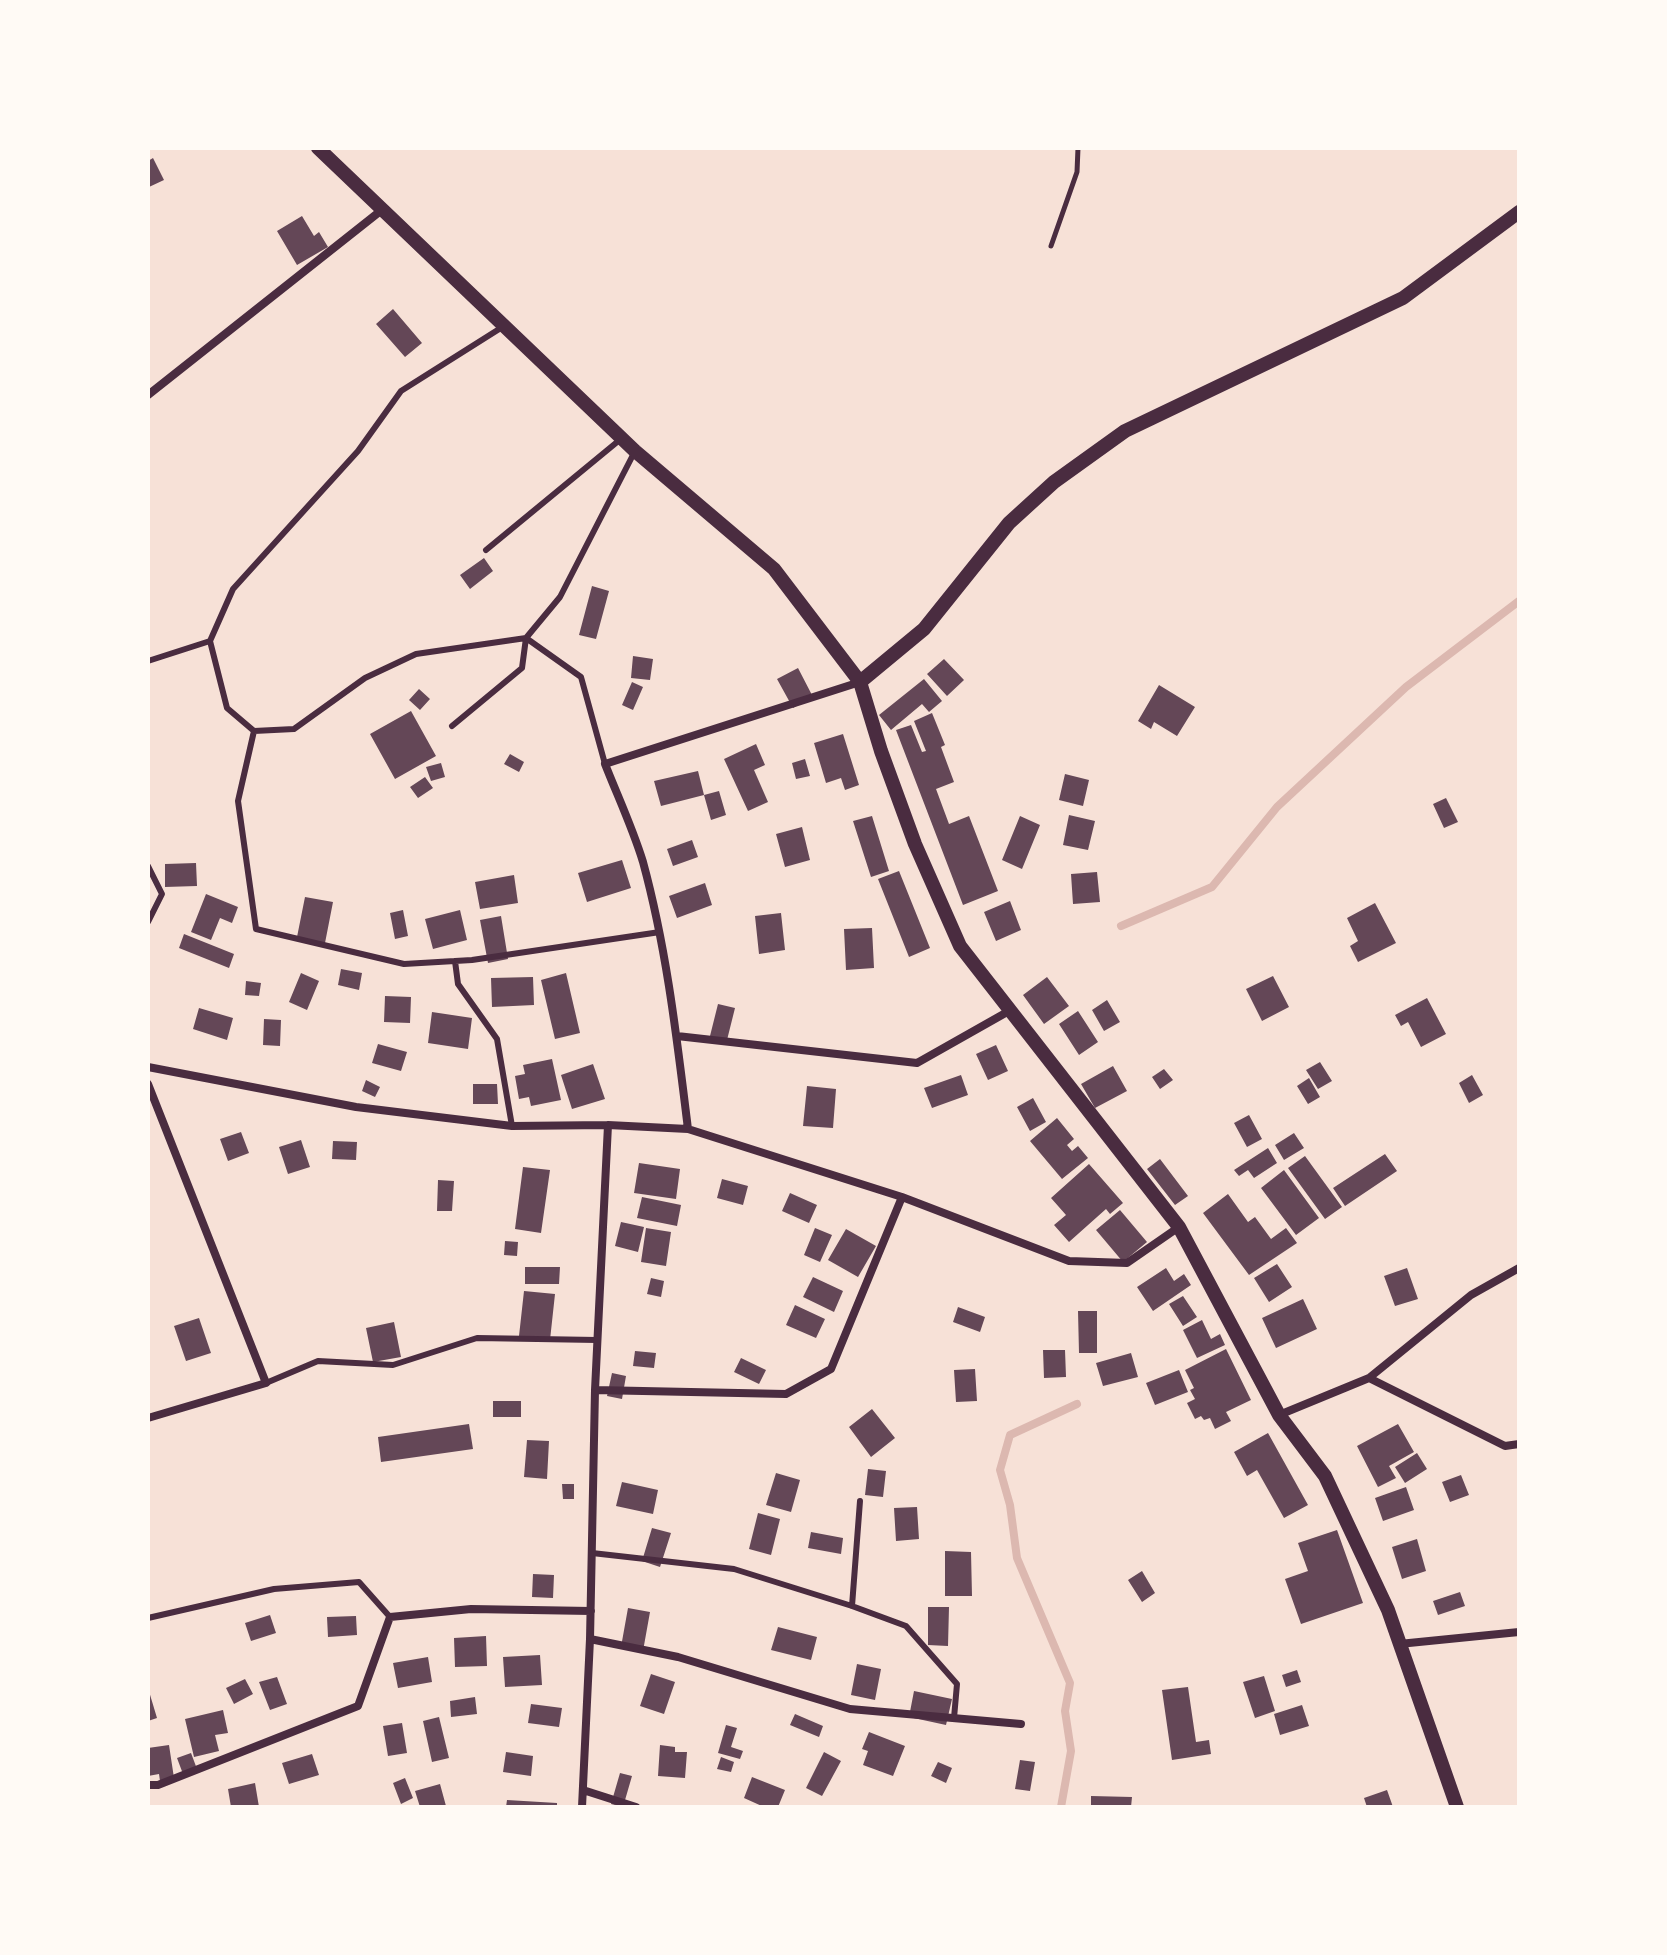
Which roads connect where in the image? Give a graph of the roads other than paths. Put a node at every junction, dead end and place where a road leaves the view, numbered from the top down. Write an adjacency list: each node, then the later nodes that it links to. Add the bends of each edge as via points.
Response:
1 (318, 148): 2 (street)
2 (383, 209): 4 (street); 5 (street)
3 (1519, 212): 12 (street, via 1403,298 1113,439 1009,523 924,629)
4 (504, 326): 6 (street); 10 (lane, via 401,391 358,451 233,589)
5 (148, 395)
6 (622, 438): 7 (street); 8 (lane)
7 (635, 451): 9 (lane, via 560,597); 12 (street, via 774,569)
8 (486, 550)
9 (526, 638): 13 (lane, via 522,668); 14 (lane, via 416,654 365,678 294,729); 15 (lane, via 581,677)
10 (210, 641): 11 (lane); 14 (lane, via 227,708)
11 (148, 661)
12 (860, 682): 15 (street); 20 (street, via 915,844 960,946)
13 (452, 726)
14 (254, 731): 19 (lane, via 238,801 256,929 404,964)
15 (605, 764): 18 (street, via 642,859)
16 (148, 866): 17 (lane, via 162,894)
17 (148, 922)
18 (660, 932): 19 (lane); 21 (street)
19 (455, 961): 25 (lane, via 458,984 497,1039)
20 (1009, 1011): 21 (street, via 917,1063); 28 (street)
21 (677, 1036): 26 (street)
22 (148, 1067): 25 (street, via 356,1107)
23 (148, 1084): 32 (street)
24 (608, 1125): 25 (street); 26 (street); 30 (street)
25 (512, 1126)
26 (688, 1129): 27 (street)
27 (902, 1197): 28 (street, via 1069,1261 1127,1263); 33 (street, via 831,1369 786,1394)
28 (1179, 1227): 34 (street)
29 (1519, 1268): 31 (street, via 1471,1295)
30 (597, 1340): 32 (lane, via 477,1338 393,1365 318,1361); 33 (street)
31 (1369, 1378): 34 (street); 36 (street, via 1505,1446)
32 (266, 1383): 35 (street)
33 (595, 1390): 38 (street)
34 (1279, 1415): 45 (street, via 1325,1476)
35 (148, 1418)
36 (1519, 1444)
37 (860, 1501): 39 (lane)
38 (592, 1553): 39 (lane, via 734,1569); 40 (street)
39 (852, 1606): 46 (lane, via 906,1626 957,1684)
40 (591, 1611): 41 (street, via 471,1609); 44 (street)
41 (390, 1617): 42 (lane, via 359,1582 274,1589); 48 (street, via 358,1706)
42 (148, 1618)
43 (1519, 1632): 45 (street)
44 (590, 1639): 46 (street, via 678,1657 850,1709); 49 (street)
45 (1399, 1644): 52 (street)
46 (954, 1718): 47 (street)
47 (1021, 1724)
48 (148, 1785)
49 (583, 1790): 50 (street); 51 (street)
50 (582, 1807)
51 (636, 1807)
52 (1457, 1807)

